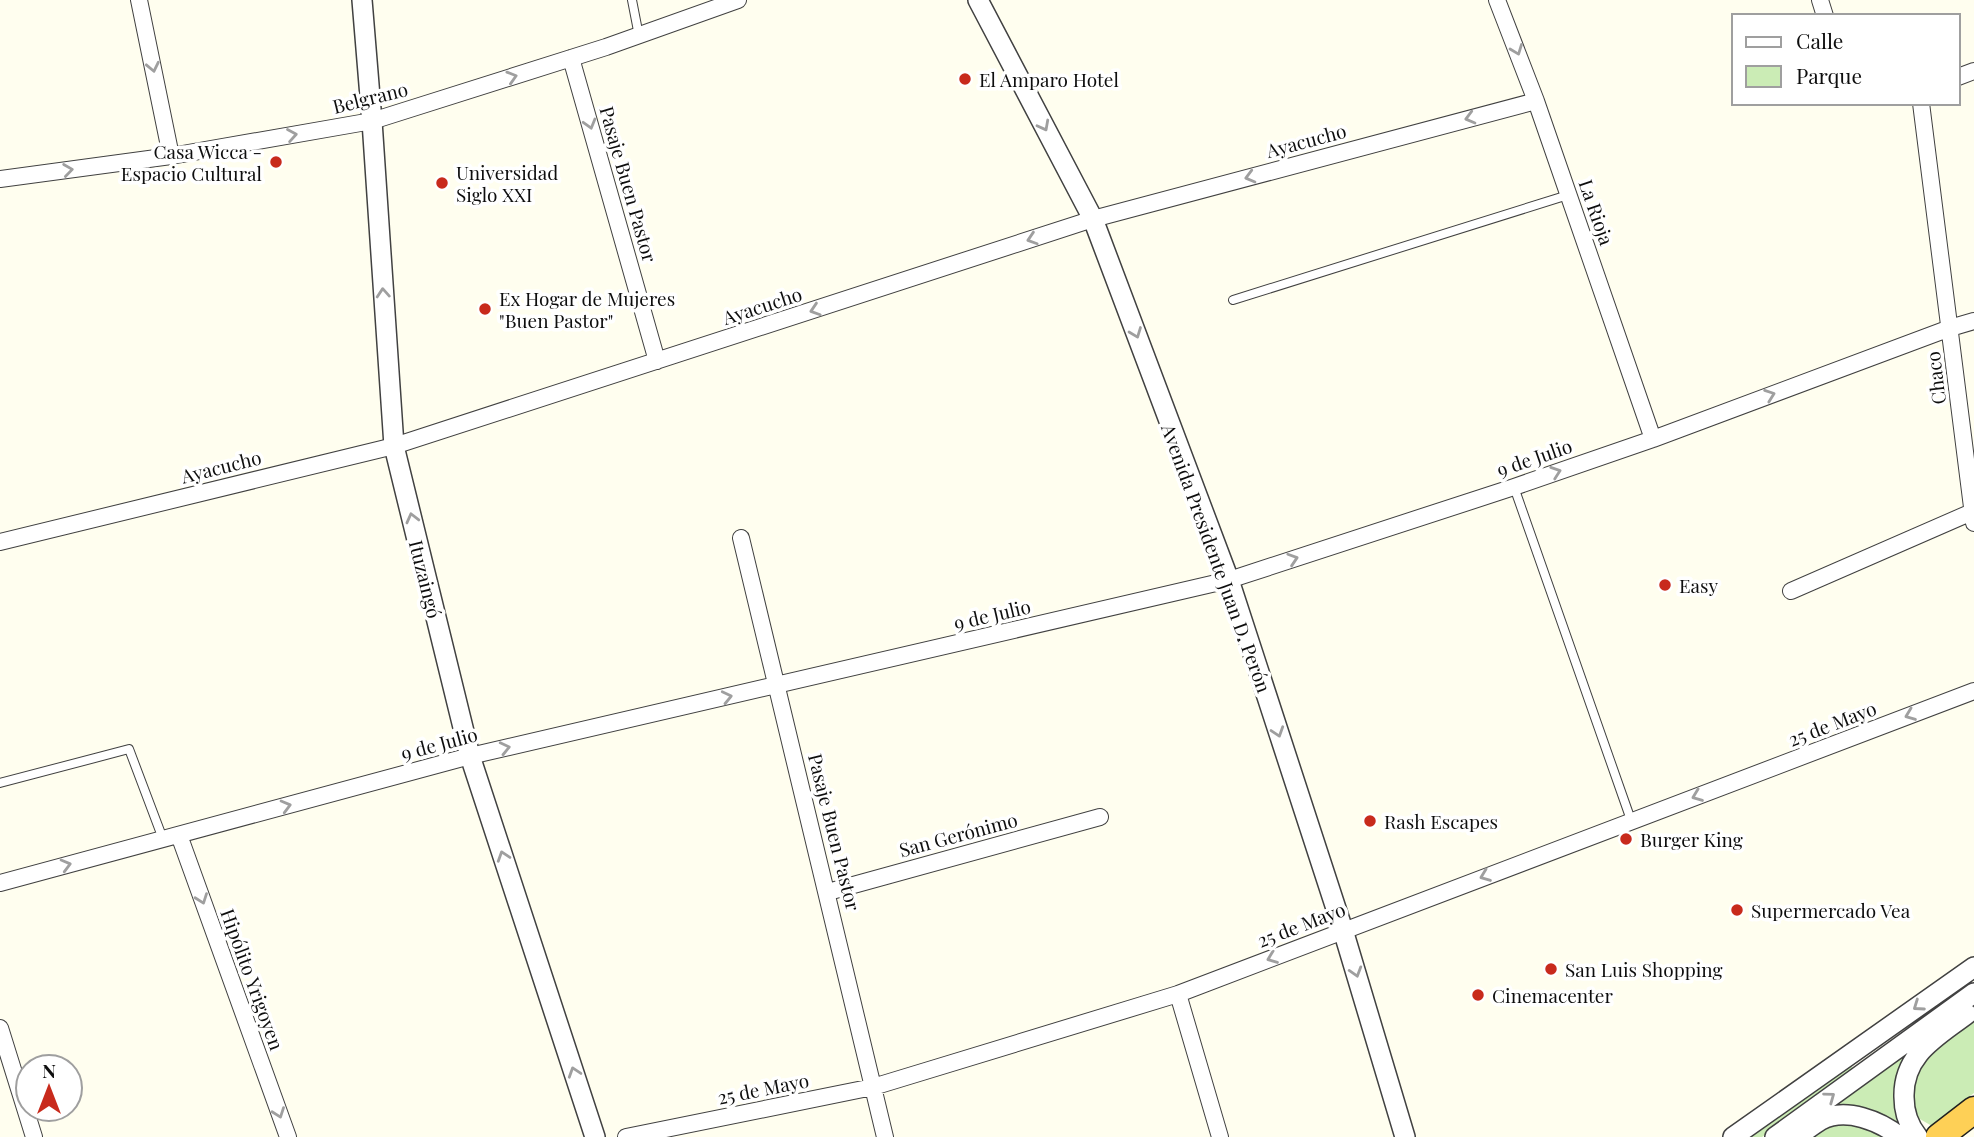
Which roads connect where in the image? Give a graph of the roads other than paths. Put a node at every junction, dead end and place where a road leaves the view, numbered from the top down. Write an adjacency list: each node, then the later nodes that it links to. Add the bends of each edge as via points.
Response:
1 (139, 0): 12 (street, one-way to 12)
2 (362, 0): 11 (street, Ituzaingó)
3 (632, 0): 7 (lane)
4 (738, 0): 7 (street, Belgrano)
5 (978, 0): 15 (street, Avenida Presidente Juan D. Perón, one-way to 15)
6 (1497, 0): 9 (street, La Rioja, one-way to 9)
7 (639, 36): 8 (street, Belgrano)
8 (571, 58): 11 (street, Belgrano, one-way to 8); 19 (street, Pasaje Buen Pastor, one-way to 19)
9 (1536, 100): 14 (street, La Rioja); 15 (street, Ayacucho, one-way to 15)
10 (1920, 105): 18 (street, Chaco)
11 (372, 121): 12 (street, Belgrano, one-way to 11); 21 (street, Ituzaingó, one-way to 11)
12 (171, 156): 13 (street, Belgrano, one-way to 12)
13 (0, 179)
14 (1568, 195): 16 (lane); 20 (street, La Rioja)
15 (1093, 219): 19 (street, Ayacucho, one-way to 19); 26 (street, Avenida Presidente Juan D. Perón, one-way to 26)
16 (1233, 300)
17 (1974, 321): 18 (street, 9 de Julio)
18 (1950, 328): 20 (street, 9 de Julio, one-way to 18); 23 (street, Chaco)
19 (657, 361): 21 (street, Ayacucho)
20 (1653, 439): 22 (street, 9 de Julio, one-way to 20)
21 (394, 446): 25 (street, Ayacucho); 30 (street, Ituzaingó, one-way to 21)
22 (1514, 487): 26 (street, 9 de Julio, one-way to 22); 33 (lane)
23 (1973, 517): 27 (street)
24 (741, 538): 28 (street, Pasaje Buen Pastor)
25 (0, 542)
26 (1229, 580): 28 (street, 9 de Julio); 37 (street, Avenida Presidente Juan D. Perón, one-way to 37)
27 (1791, 592)
28 (778, 686): 30 (street, 9 de Julio, one-way to 28); 36 (street, Pasaje Buen Pastor)
29 (1974, 691): 33 (street, 25 de Mayo, one-way to 33)
30 (470, 756): 34 (street, 9 de Julio, one-way to 30); 47 (street, Ituzaingó, one-way to 30)
31 (0, 783): 34 (lane, via 130,749)
32 (1100, 817): 36 (street, San Gerónimo)
33 (1631, 820): 37 (street, 25 de Mayo, one-way to 37)
34 (171, 837): 35 (street, 9 de Julio, one-way to 34); 46 (street, Hipólito Yrigoyen, one-way to 46)
35 (0, 883)
36 (828, 892): 43 (street, Pasaje Buen Pastor)
37 (1343, 930): 40 (street, 25 de Mayo, one-way to 40); 51 (street, Avenida Presidente Juan D. Perón, one-way to 51)
38 (1974, 967): 52 (street, one-way to 52)
39 (1974, 993): 53 (street, one-way to 39)
40 (1178, 994): 43 (street, 25 de Mayo); 50 (street)
41 (1974, 1009): 56 (street, via 1927,1045 1910,1067 1905,1107)
42 (0, 1028): 45 (street)
43 (873, 1087): 48 (street, 25 de Mayo); 49 (street, Pasaje Buen Pastor)
44 (1974, 1110): 57 (highway)
45 (34, 1137)
46 (288, 1137)
47 (595, 1137)
48 (626, 1137)
49 (885, 1137)
50 (1220, 1137)
51 (1405, 1137)
52 (1733, 1137)
53 (1775, 1137)
54 (1797, 1137): 55 (street, via 1823,1119 1847,1115 1878,1124)
55 (1900, 1137)
56 (1918, 1137)
57 (1939, 1137)

